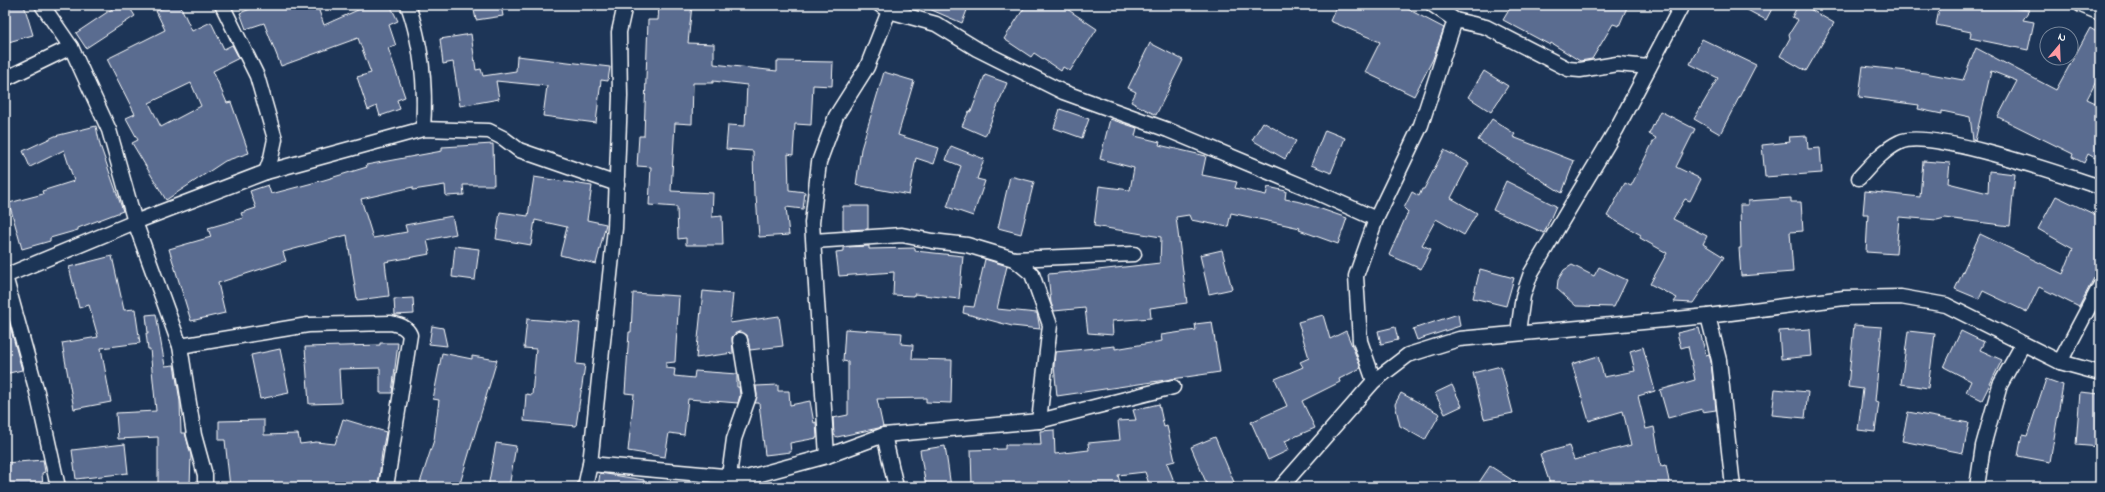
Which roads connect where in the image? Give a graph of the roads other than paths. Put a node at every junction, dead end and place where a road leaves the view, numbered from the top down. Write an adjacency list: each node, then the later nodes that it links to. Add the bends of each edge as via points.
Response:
1 (42, 5): 11 (street)
2 (222, 5): 15 (street, via 257,76 275,139)
3 (408, 5): 14 (street, via 416,26 423,70)
4 (625, 5): 17 (street, via 619,32)
5 (1433, 5): 10 (street)
6 (1682, 5): 12 (street)
7 (2081, 5): 9 (street)
8 (884, 8): 19 (street, via 936,24 977,49 1063,92 1168,130); 21 (street, via 867,66 836,116 819,162 812,224)
9 (2100, 13)
10 (1455, 20): 12 (street, via 1486,26 1568,69 1580,70 1618,64); 19 (street, via 1421,125)
11 (71, 47): 13 (street); 20 (street, via 109,130)
12 (1649, 67): 27 (street, via 1616,130 1531,273 1523,296)
13 (5, 79)
14 (423, 129): 15 (street); 17 (street, via 489,131 519,150)
15 (266, 172): 20 (street)
16 (1858, 178): 18 (street, via 1879,156 1900,141 1916,138 2004,156)
17 (617, 184): 38 (street)
18 (2100, 187)
19 (1376, 219): 33 (street, via 1356,276 1360,341)
20 (135, 222): 24 (street); 30 (street)
21 (814, 241): 23 (street, via 902,235 967,245); 37 (street)
22 (1134, 254): 23 (street)
23 (1014, 259): 35 (street, via 1032,274 1050,325)
24 (5, 276): 41 (street, via 37,392)
25 (2100, 286): 31 (street)
26 (1708, 316): 27 (street); 29 (street, via 1844,298 1901,298 1946,304); 46 (street, via 1719,360)
27 (1518, 332): 33 (street, via 1459,339 1408,355)
28 (740, 340): 39 (street, via 749,396 734,439)
29 (2023, 344): 31 (street); 47 (street, via 2000,385 1983,446)
30 (180, 346): 42 (street, via 194,435 205,475); 43 (street, via 308,325 401,325 410,335)
31 (2060, 362): 32 (street)
32 (2100, 373)
33 (1374, 381): 40 (street)
34 (1173, 387): 35 (street)
35 (1039, 421): 36 (street)
36 (884, 435): 37 (street); 45 (street)
37 (827, 456): 39 (street, via 746,478)
38 (590, 464): 39 (street); 44 (street)
39 (729, 476)
40 (1283, 486)
41 (58, 487)
42 (205, 487)
43 (386, 487)
44 (585, 487)
45 (896, 487)
46 (1733, 487)
47 (1977, 487)

